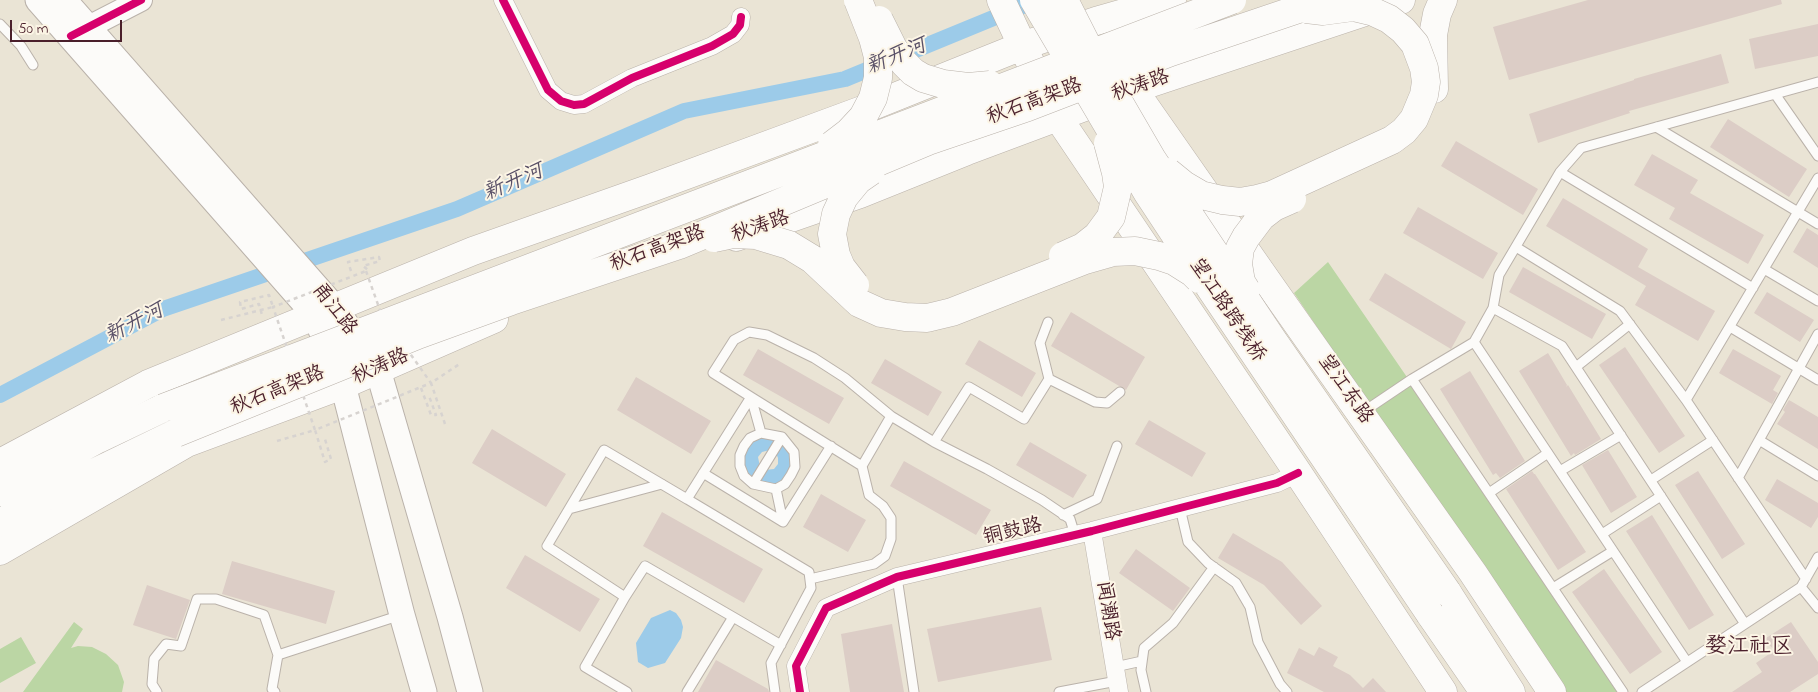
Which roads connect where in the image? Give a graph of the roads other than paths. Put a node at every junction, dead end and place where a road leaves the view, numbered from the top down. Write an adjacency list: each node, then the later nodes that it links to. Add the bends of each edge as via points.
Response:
1 (38, 0): 17 (main road, 甬江路)
2 (64, 0): 17 (main road, 甬江路)
3 (142, 0): 17 (street)
4 (503, 0): 15 (street, via 548,90 561,101 574,105 584,104 632,78 712,46 733,34)
5 (858, 0): 31 (main road, bridge, via 878,57 878,78 873,98 863,117 849,132)
6 (871, 0): 21 (main road, bridge, via 893,48 913,72 923,78 968,87)
7 (1001, 0): 19 (main road)
8 (1034, 0): 25 (main road, 望江路跨线桥, bridge)
9 (1171, 0): 14 (main road); 18 (main road, bridge, via 1154,22)
10 (1232, 0): 18 (main road, 秋石高架路, bridge)
11 (1401, 0): 23 (main road, 秋涛路)
12 (1443, 0): 48 (main road, bridge, via 1433,35 1434,92 1417,132 1400,146 1274,207 1252,226 1240,248 1241,282)
13 (1313, 4): 28 (main road, 秋石高架路, bridge, via 1171,52); 30 (main road, bridge, via 1323,11 1353,7 1374,12 1389,19 1415,44 1426,82 1419,108 1404,131 1392,140 1272,195 1240,202 1200,195)
14 (1084, 6): 19 (main road); 23 (main road, 望江东路); 30 (main road, 望江路跨线桥, bridge, via 1095,61)
15 (741, 16)
16 (0, 24): 20 (lane)
17 (80, 32): 43 (main road, 甬江路)
18 (1130, 38): 21 (main road, 秋石高架路, bridge)
19 (1019, 39): 26 (main road); 43 (main road, via 865,108 473,251)
20 (33, 64)
21 (1014, 82): 31 (main road, 秋石高架路, bridge)
22 (1818, 82): 24 (lane)
23 (1133, 89): 26 (main road, 秋涛路); 60 (main road, 望江东路)
24 (1775, 94): 27 (lane); 29 (lane)
25 (1099, 112): 28 (main road, bridge, via 1118,187 1111,217 1097,236 1067,254 924,307 888,304 861,291 841,267 832,234 836,214 858,180); 40 (main road, 望江路跨线桥, bridge)
26 (1058, 116): 52 (main road, 秋涛路, via 860,194 504,315); 74 (main road)
27 (1656, 127): 32 (lane, via 1581,148); 34 (lane)
28 (898, 153): 36 (main road, 秋石高架路, bridge)
29 (1818, 156)
30 (1152, 159): 48 (main road, 望江路跨线桥, bridge)
31 (807, 161): 82 (main road, 秋石高架路, bridge, via 163,408 98,438)
32 (1560, 172): 37 (lane); 39 (lane)
33 (1818, 178): 34 (lane)
34 (1798, 212): 35 (lane); 38 (lane)
35 (1818, 224)
36 (679, 245): 40 (main road, bridge, via 733,234 775,239 812,259 859,303 881,313 905,317 927,318 952,312 1113,252 1135,251 1174,261); 90 (main road, 秋石高架路, bridge, via 420,334 186,429 50,494)
37 (1516, 247): 42 (lane, via 1499,275); 45 (lane, via 1620,310)
38 (1764, 269): 39 (lane); 41 (lane)
39 (1753, 288): 46 (lane)
40 (1213, 292): 105 (main road, 望江路跨线桥, bridge)
41 (1818, 301)
42 (1493, 308): 49 (lane); 50 (lane, via 1562,346)
43 (325, 311): 52 (main road, 甬江路); 56 (main road, 甬江路); 71 (main road, via 148,384)
44 (1048, 322): 53 (lane, via 1040,343)
45 (1630, 324): 50 (lane); 59 (lane)
46 (1730, 327): 51 (lane); 59 (lane)
47 (1818, 334): 51 (lane)
48 (1272, 340): 127 (main road, 望江路跨线桥, bridge, via 1447,592)
49 (1474, 342): 54 (lane); 70 (lane)
50 (1576, 367): 63 (lane)
51 (1799, 368): 55 (lane); 66 (lane)
52 (378, 370): 56 (main road, 秋涛路); 115 (main road, 甬江路)
53 (1050, 379): 57 (lane, via 1096,402 1106,403); 67 (lane, via 1024,420 969,387)
54 (1412, 379): 60 (lane); 83 (lane)
55 (1818, 380)
56 (343, 385): 93 (main road, 秋涛路, via 187,442); 103 (main road, 甬江路)
57 (1120, 392)
58 (751, 397): 61 (lane, via 713,373 734,340 749,332 767,335 814,358 845,378); 62 (lane); 68 (lane); 75 (lane)
59 (1686, 400): 65 (lane)
60 (1361, 414): 128 (main road, 望江东路)
61 (891, 416): 67 (lane); 72 (lane)
62 (762, 433): 64 (lane); 80 (lane, via 750,438 740,455 744,476)
63 (1621, 435): 73 (lane); 78 (lane)
64 (782, 437): 80 (lane); 81 (lane, via 794,452 795,467 785,484)
65 (1713, 440): 77 (lane); 78 (lane)
66 (1759, 440): 76 (lane); 77 (lane)
67 (934, 442): 88 (lane, via 1042,500)
68 (830, 446): 72 (lane); 89 (lane)
69 (1117, 446): 88 (lane, via 1096,499)
70 (1548, 453): 73 (lane); 83 (lane)
71 (0, 463)
72 (862, 466): 98 (lane, via 869,495 883,506 891,518 892,539 885,556 874,564)
73 (1560, 471): 92 (lane)
74 (1298, 472): 86 (street, 铜鼓路, via 1277,483); 124 (main road)
75 (703, 473): 85 (lane); 89 (lane)
76 (1818, 476)
77 (1738, 478): 99 (lane)
78 (1651, 480): 84 (lane)
79 (662, 484): 85 (lane); 87 (lane); 87 (lane, via 604,450)
80 (753, 484): 81 (lane)
81 (776, 489): 89 (lane)
82 (0, 492)
83 (1489, 493): 100 (lane)
84 (1661, 496): 92 (lane); 106 (lane)
85 (687, 499): 98 (lane, via 808,572)
86 (1180, 508): 91 (street, 铜鼓路); 96 (lane, via 1188,542)
87 (569, 509): 101 (lane, via 547,546)
88 (1063, 515): 91 (lane)
89 (783, 522)
90 (0, 523)
91 (1084, 533): 97 (street, 铜鼓路); 111 (street, 闻潮路)
92 (1602, 534): 94 (lane)
93 (0, 551)
94 (1613, 551): 100 (lane); 110 (lane)
95 (1818, 557): 99 (lane)
96 (1214, 567): 109 (lane, via 1173,623 1144,648); 123 (lane, via 1236,583 1241,591 1250,607 1258,642)
97 (897, 577): 119 (street, 铜鼓路, via 826,608 796,666); 120 (lane)
98 (810, 579): 107 (lane, via 811,588)
99 (1803, 583): 102 (lane); 106 (lane)
100 (1553, 588): 129 (lane)
101 (625, 597): 104 (lane, via 645,566); 116 (lane, via 585,667)
102 (1818, 608)
103 (402, 615): 108 (lane); 114 (main road, 甬江路)
104 (733, 616): 107 (lane); 117 (lane)
105 (1433, 618): 125 (main road); 126 (main road)
106 (1745, 624): 110 (lane)
107 (781, 645): 118 (lane, via 771,663)
108 (278, 654): 112 (lane, via 264,614 216,598 196,599 181,646 166,644 154,659 152,684); 113 (lane, via 272,689)
109 (1142, 661): 111 (lane); 122 (lane)
110 (1687, 662): 130 (lane)
111 (1117, 680): 121 (lane)
112 (158, 692)
113 (275, 692)
114 (424, 692)
115 (470, 692)
116 (627, 692)
117 (687, 692)
118 (775, 692)
119 (800, 692)
120 (914, 692)
121 (1059, 692)
122 (1146, 692)
123 (1287, 692)
124 (1443, 692)
125 (1466, 692)
126 (1484, 692)
127 (1511, 692)
128 (1552, 692)
129 (1623, 692)
130 (1642, 692)

